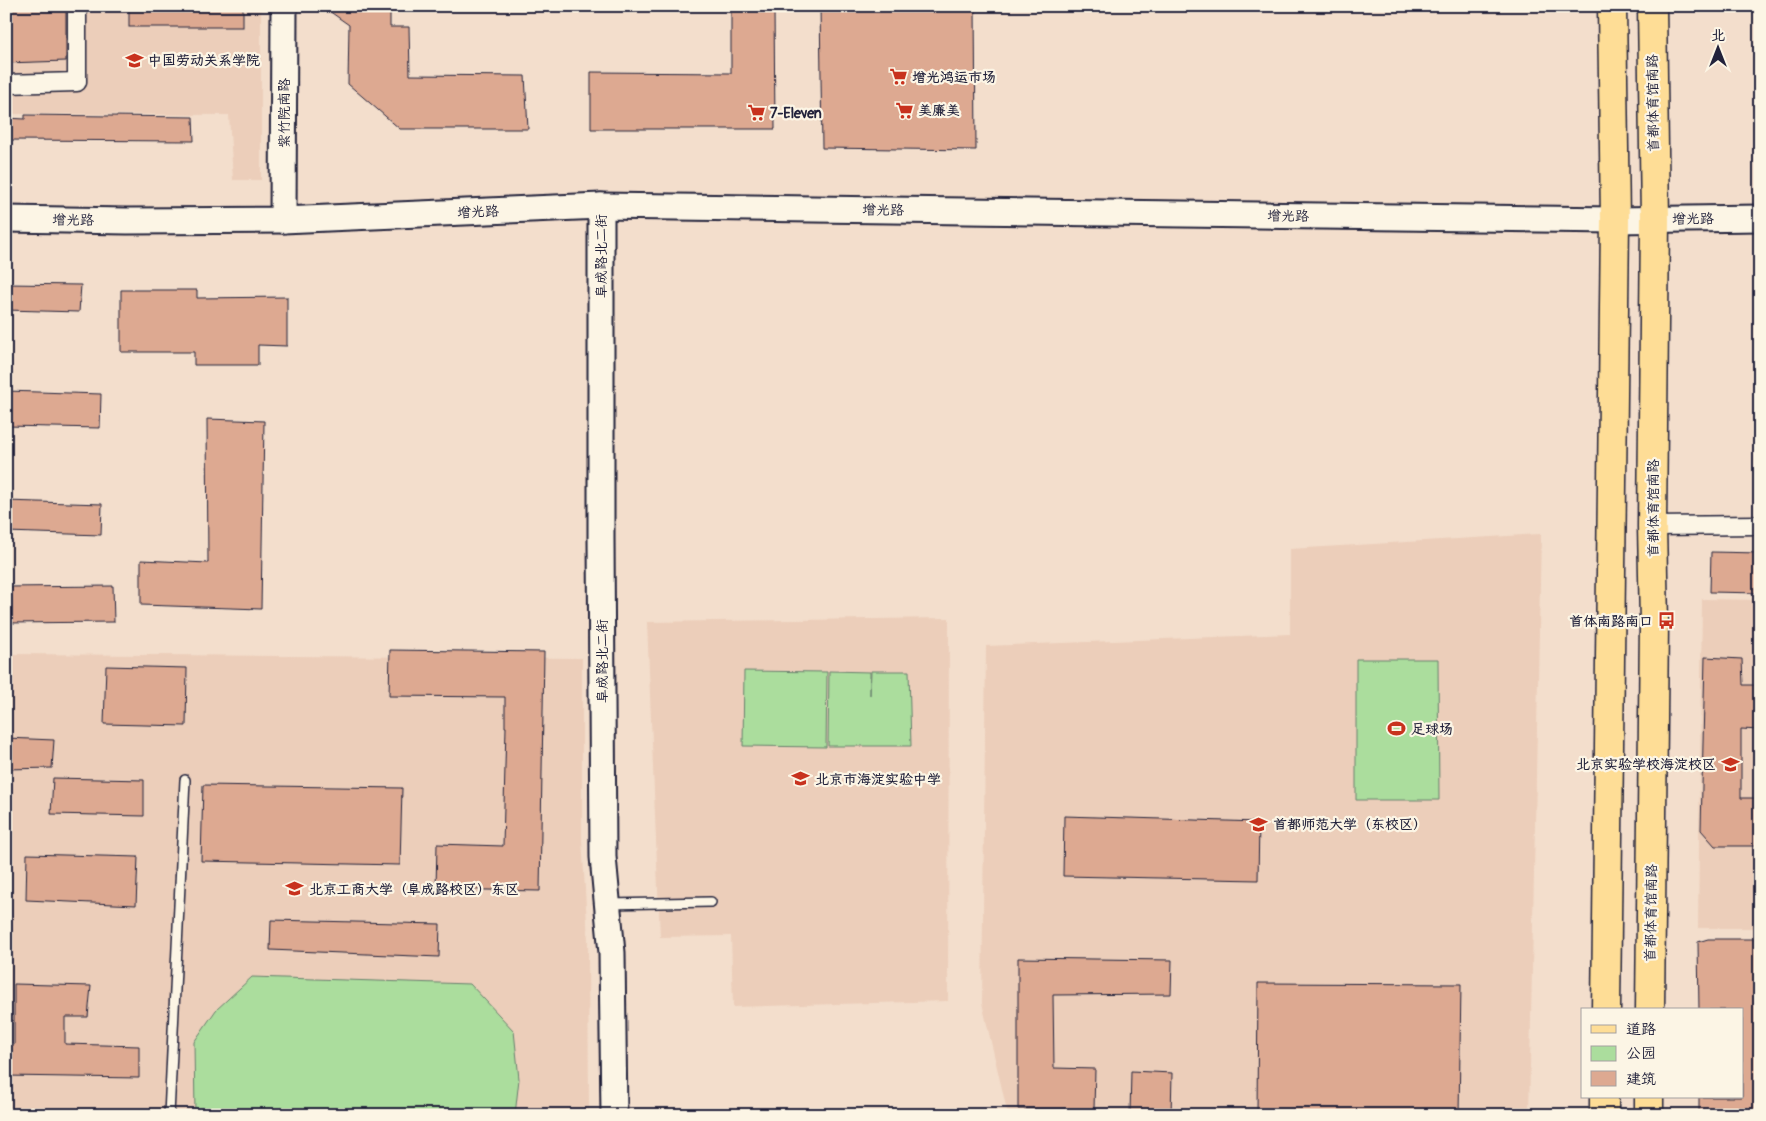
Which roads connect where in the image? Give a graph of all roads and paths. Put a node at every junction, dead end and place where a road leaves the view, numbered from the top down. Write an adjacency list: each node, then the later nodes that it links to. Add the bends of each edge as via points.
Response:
1 (77, 6): 5 (street, via 77,82)
2 (284, 6): 9 (street, 紫竹院南路)
3 (1612, 6): 10 (main road)
4 (1652, 6): 11 (main road, 首都体育馆南路)
5 (6, 84)
6 (601, 206): 9 (street, 增光路); 10 (street, 增光路); 16 (street, 阜成路北二街, via 603,848)
7 (1760, 218): 11 (street, 增光路)
8 (6, 219): 9 (street, 增光路)
9 (284, 220)
10 (1615, 220): 11 (street, 增光路); 17 (main road)
11 (1655, 220): 13 (main road, 首都体育馆南路)
12 (1760, 525): 13 (street)
13 (1652, 526): 18 (main road, 首都体育馆南路)
14 (185, 780): 21 (lane)
15 (711, 902): 16 (lane)
16 (608, 904): 22 (street, 阜成路北二街, via 612,953)
17 (1606, 1008)
18 (1650, 1008)
19 (1604, 1098): 23 (main road)
20 (1649, 1098): 24 (main road)
21 (169, 1115)
22 (614, 1115)
23 (1604, 1115)
24 (1648, 1115)

